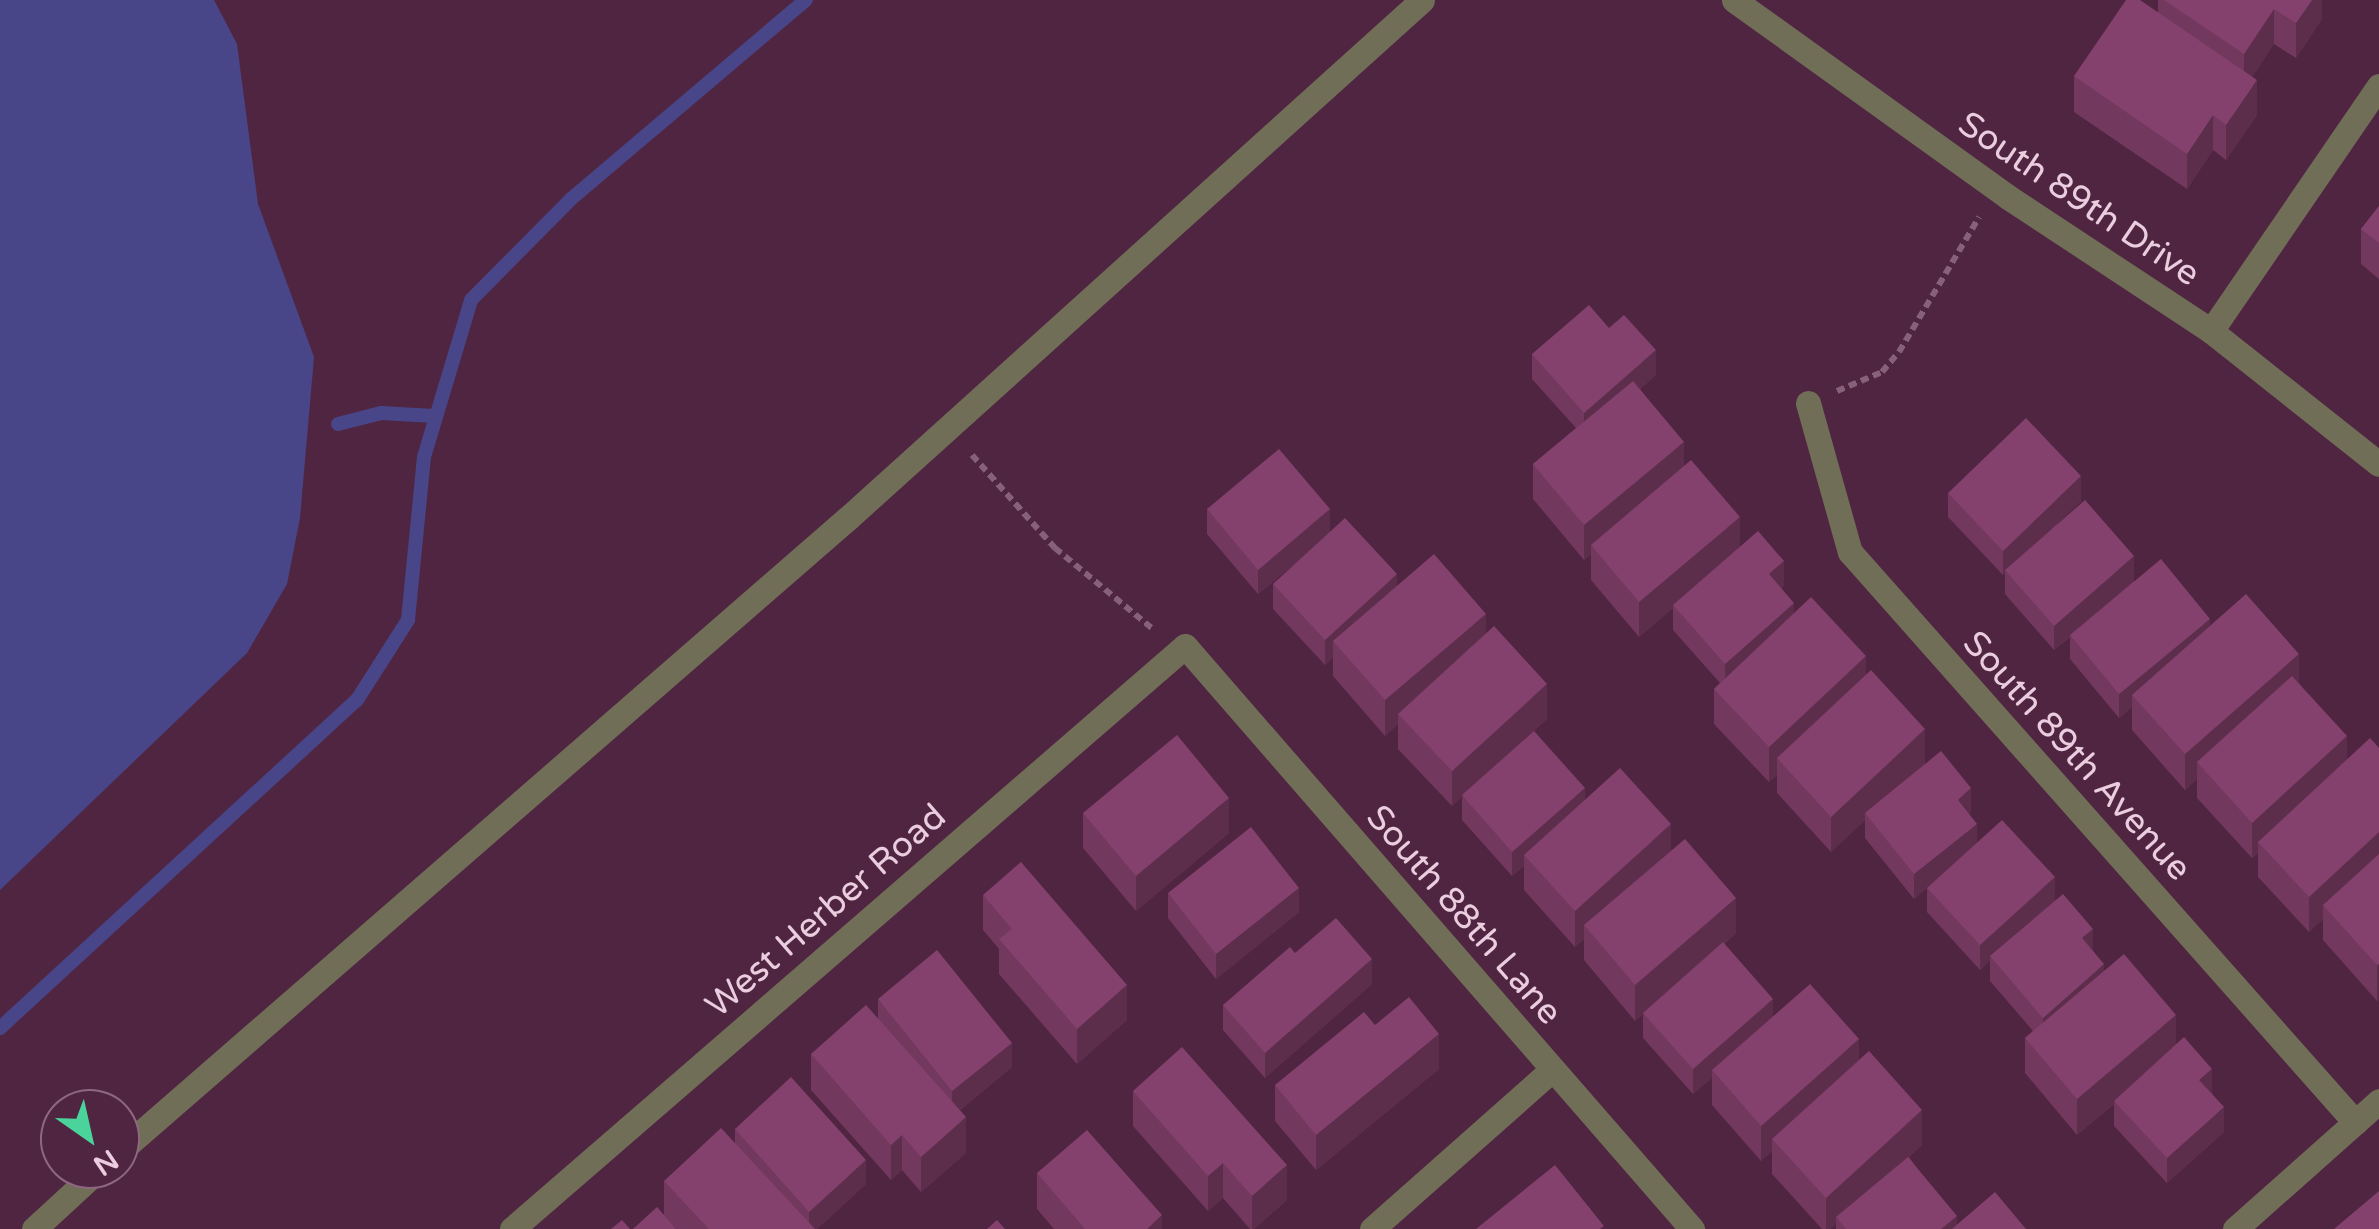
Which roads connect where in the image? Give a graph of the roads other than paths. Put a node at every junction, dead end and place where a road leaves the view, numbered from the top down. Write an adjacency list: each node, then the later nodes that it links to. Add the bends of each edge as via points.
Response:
1 (1422, 0): 11 (street, via 953,423)
2 (1734, 0): 4 (street, South 89th Drive, via 1996,188)
3 (2379, 86): 4 (street)
4 (2211, 331): 6 (street, South 89th Drive)
5 (1808, 403): 10 (street, South 89th Avenue, via 1850,552)
6 (2379, 464)
7 (1185, 646): 8 (street, South 88th Lane); 14 (street, West Herber Road)
8 (1552, 1070): 15 (street); 16 (street, South 88th Lane)
9 (2379, 1101): 10 (street)
10 (2355, 1122): 17 (street)
11 (140, 1133)
12 (77, 1189): 13 (street)
13 (34, 1229)
14 (512, 1229)
15 (1372, 1229)
16 (1692, 1229)
17 (2236, 1229)

